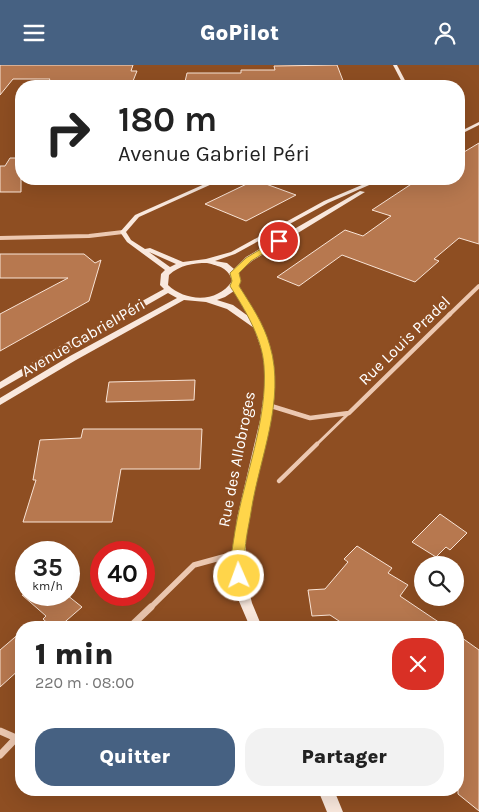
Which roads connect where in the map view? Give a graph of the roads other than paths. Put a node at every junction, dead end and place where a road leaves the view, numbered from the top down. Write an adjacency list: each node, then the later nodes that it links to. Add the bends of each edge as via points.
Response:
1 (395, 65): 2 (main road)
2 (403, 80)
3 (479, 123): 4 (main road)
4 (465, 131)
5 (207, 185): 8 (main road, via 137,216)
6 (367, 185): 11 (main road, via 326,202 233,253)
7 (372, 185): 14 (main road, via 248,259)
8 (123, 232): 9 (street); 10 (main road)
9 (0, 238)
10 (129, 241): 12 (main road); 13 (main road)
11 (207, 261): 12 (main road); 14 (main road, via 224,265)
12 (182, 264): 13 (main road)
13 (170, 270): 17 (main road, via 163,280)
14 (234, 273): 15 (main road)
15 (235, 286): 19 (main road, via 220,296); 20 (main road, Rue des Allobroges, via 252,313)
16 (479, 286): 24 (street, Rue Louis Pradel)
17 (168, 290): 18 (main road); 21 (main road, Avenue Gabriel Péri)
18 (182, 297): 19 (main road); 22 (main road, Avenue Gabriel Péri)
19 (204, 299): 20 (main road, Rue des Allobroges, via 230,307)
20 (256, 326): 23 (main road, Rue des Allobroges, via 266,346 270,365)
21 (0, 386)
22 (0, 403)
23 (268, 405): 24 (street, via 310,418); 26 (main road, Rue des Allobroges)
24 (349, 413): 25 (lane, Rue Louis Pradel)
25 (279, 481)
26 (238, 553): 27 (street, via 194,565); 28 (main road, Rue des Allobroges, via 244,600)
27 (136, 621)
28 (253, 621)
29 (0, 731): 30 (street)
30 (15, 734)
31 (15, 739): 32 (street)
32 (0, 755)
33 (328, 796): 34 (main road)
34 (335, 812)

